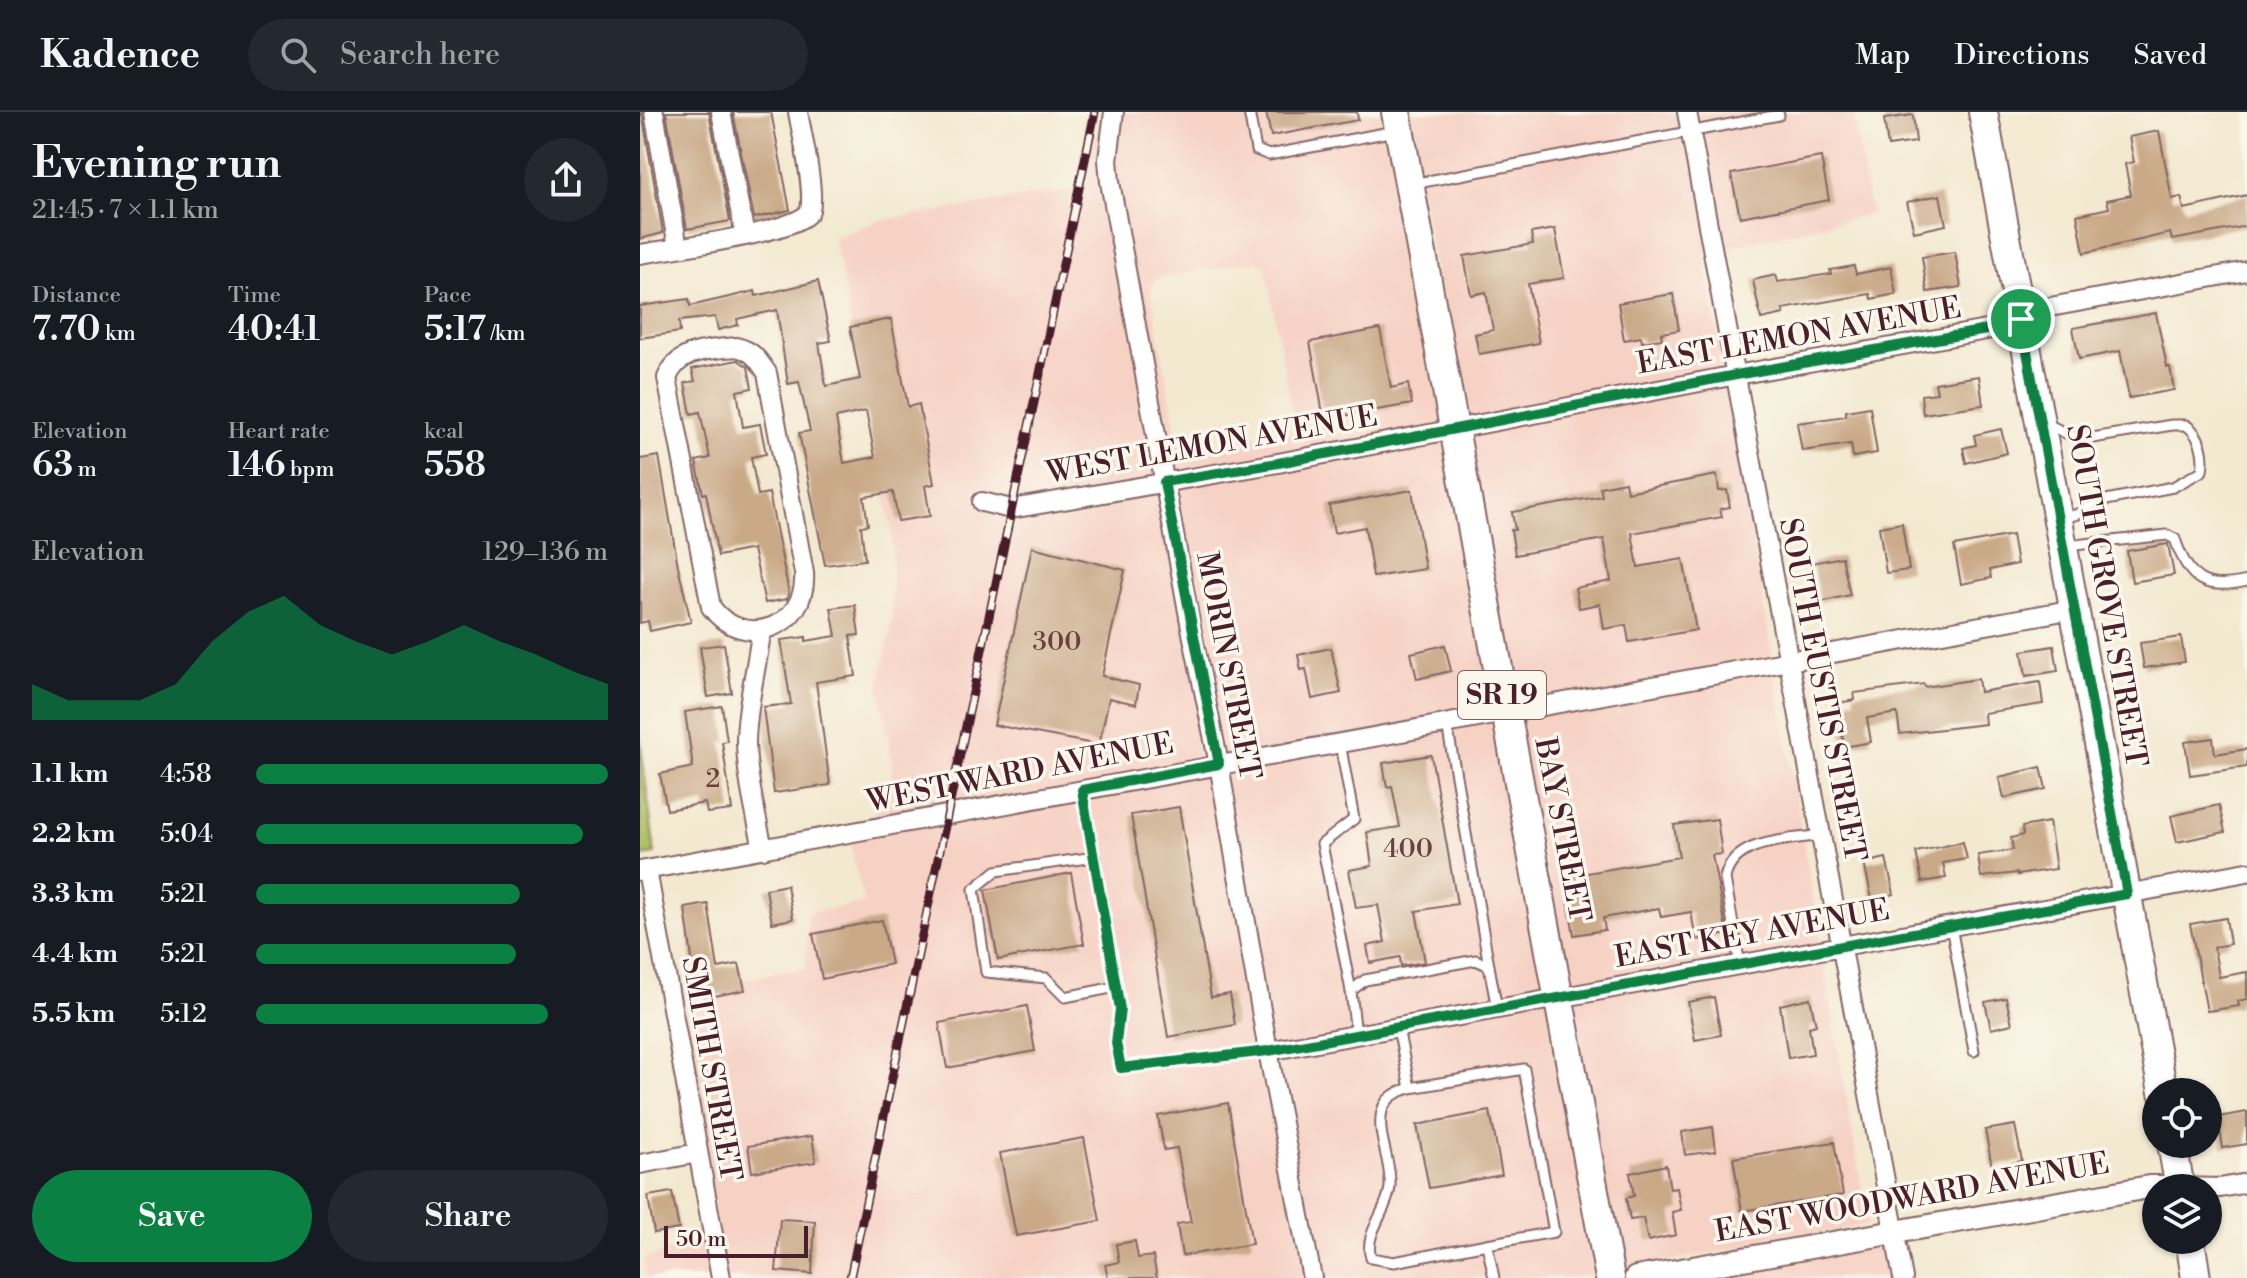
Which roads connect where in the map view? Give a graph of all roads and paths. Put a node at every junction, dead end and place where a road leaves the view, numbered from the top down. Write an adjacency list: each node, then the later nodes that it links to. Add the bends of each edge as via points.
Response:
1 (654, 112): 13 (street)
2 (721, 112): 12 (street)
3 (798, 112): 12 (street, via 810,212 791,226)
4 (1114, 112): 20 (street, MORIN STREET, via 1110,182)
5 (1249, 112): 9 (lane, via 1256,150 1269,155)
6 (1687, 112): 10 (street, SOUTH EUSTIS STREET)
7 (1983, 112): 16 (main road, SOUTH GROVE STREET)
8 (1779, 115): 10 (lane)
9 (1397, 121): 11 (main road, BAY STREET / SR 19)
10 (1691, 132): 11 (lane); 17 (street, SOUTH EUSTIS STREET)
11 (1409, 185): 19 (main road, BAY STREET / SR 19)
12 (745, 236): 13 (street)
13 (678, 247): 14 (street)
14 (640, 254)
15 (2247, 271): 16 (street, EAST LEMON AVENUE, via 2050,307)
16 (2021, 319): 17 (street, EAST LEMON AVENUE, via 1992,329); 18 (main road, SOUTH GROVE STREET)
17 (1736, 375): 19 (street, EAST LEMON AVENUE); 26 (street, SOUTH EUSTIS STREET)
18 (2039, 420): 22 (main road, SOUTH GROVE STREET); 22 (lane, via 2080,440 2186,425 2197,436 2204,459 2202,471 2173,487 2096,502)
19 (1453, 429): 20 (street, WEST LEMON AVENUE); 27 (main road, BAY STREET / SR 19)
20 (1164, 482): 21 (street, WEST LEMON AVENUE, via 1011,509); 30 (street, MORIN STREET)
21 (982, 502)
22 (2060, 533): 23 (lane, via 2167,535 2202,581 2211,586); 24 (main road, SOUTH GROVE STREET)
23 (2247, 581)
24 (2074, 609): 26 (street, WEST WARD AVENUE); 37 (main road, SOUTH GROVE STREET)
25 (761, 632): 25 (street, via 730,625 711,607 667,378 672,366 687,355 736,347 755,355 767,373 805,582 794,611); 33 (street, via 746,743)
26 (1788, 660): 27 (street, WEST WARD AVENUE); 32 (street, SOUTH EUSTIS STREET)
27 (1505, 713): 28 (street, WEST WARD AVENUE); 44 (main road, BAY STREET / SR 19)
28 (1447, 724): 29 (street, WEST WARD AVENUE); 41 (lane)
29 (1340, 743): 30 (street, WEST WARD AVENUE); 43 (lane, via 1354,819 1322,844)
30 (1219, 764): 31 (street, WEST WARD AVENUE); 48 (street, MORIN STREET)
31 (1082, 790): 33 (street, WEST WARD AVENUE); 34 (lane)
32 (1821, 835): 39 (street, SOUTH EUSTIS STREET); 40 (lane, via 1749,847 1729,866 1725,878)
33 (763, 849): 35 (street, WEST WARD AVENUE)
34 (1095, 857): 42 (lane); 42 (lane, via 996,871 974,889 986,972 1046,978 1065,997)
35 (644, 870): 52 (street, SMITH STREET)
36 (2247, 872): 37 (street, EAST KEY AVENUE)
37 (2127, 894): 38 (street, EAST KEY AVENUE); 50 (main road, SOUTH GROVE STREET)
38 (1951, 926): 39 (street, EAST KEY AVENUE); 49 (lane)
39 (1842, 946): 40 (street, EAST KEY AVENUE); 57 (street, SOUTH EUSTIS STREET)
40 (1740, 965): 44 (street, EAST KEY AVENUE)
41 (1489, 966): 43 (lane, via 1476,960 1392,975 1365,980); 45 (lane)
42 (1116, 987): 48 (lane, via 1121,1068)
43 (1351, 991): 47 (lane)
44 (1559, 998): 45 (street, EAST KEY AVENUE); 63 (main road, BAY STREET / SR 19)
45 (1497, 1009): 46 (street, EAST KEY AVENUE)
46 (1398, 1028): 47 (street, EAST KEY AVENUE); 51 (lane)
47 (1356, 1035): 48 (street, EAST KEY AVENUE)
48 (1268, 1051): 61 (street, MORIN STREET)
49 (1974, 1051)
50 (2160, 1078)
51 (1410, 1088): 58 (lane, via 1390,1098 1382,1113 1390,1189 1370,1240 1371,1258 1394,1262); 58 (lane, via 1524,1069 1554,1232)
52 (698, 1153): 53 (street); 60 (street, SMITH STREET)
53 (640, 1164)
54 (2247, 1183): 56 (street, EAST WOODWARD AVENUE)
55 (2142, 1188): 57 (street, EAST WOODWARD AVENUE)
56 (2222, 1188)
57 (1894, 1231): 64 (street, EAST WOODWARD AVENUE); 65 (street, SOUTH EUSTIS STREET)
58 (1487, 1244): 62 (lane)
59 (2192, 1254): 66 (main road)
60 (721, 1278)
61 (1312, 1278)
62 (1494, 1278)
63 (1610, 1278)
64 (1636, 1278)
65 (1903, 1278)
66 (2196, 1278)

